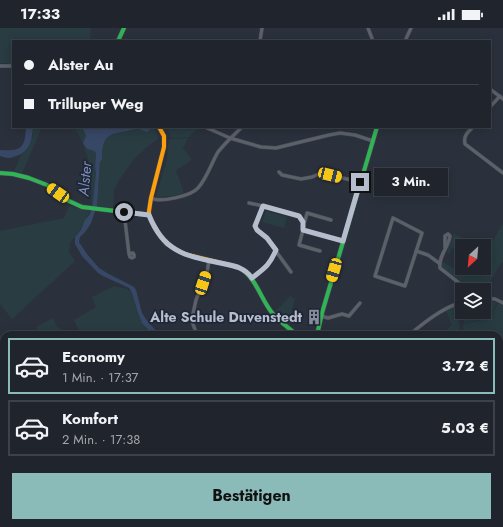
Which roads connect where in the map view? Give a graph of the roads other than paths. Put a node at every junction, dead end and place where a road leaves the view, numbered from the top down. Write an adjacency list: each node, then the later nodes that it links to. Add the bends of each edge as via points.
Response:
1 (124, 28): 5 (street)
2 (262, 28): 6 (street)
3 (368, 28): 7 (street)
4 (411, 28): 8 (street)
5 (118, 40)
6 (260, 40)
7 (373, 40)
8 (405, 40)
9 (0, 66): 10 (street)
10 (12, 66)
11 (491, 90): 12 (street)
12 (500, 96): 13 (street); 14 (street)
13 (503, 99)
14 (491, 106)
15 (160, 128): 26 (street, via 164,136 164,146)
16 (207, 128): 20 (street)
17 (241, 128): 20 (street)
18 (377, 128): 21 (street)
19 (472, 128): 24 (street, via 464,140 465,144)
20 (230, 138): 21 (street, via 261,147 276,148 340,133); 26 (street, via 198,189 177,197 157,200)
21 (373, 141): 25 (street)
22 (279, 172): 25 (street, via 301,179 321,173)
23 (0, 173): 29 (street, via 29,178 47,185 73,203 86,208)
24 (503, 173)
25 (360, 182): 34 (street)
26 (151, 198): 30 (street)
27 (249, 203): 28 (street)
28 (263, 206): 32 (street, via 299,216); 36 (street, via 255,226)
29 (124, 212): 30 (street); 39 (street)
30 (149, 215): 40 (street, via 167,244 184,254)
31 (331, 220): 32 (street, via 307,213)
32 (303, 222): 33 (street)
33 (303, 230): 34 (street); 37 (street, via 299,245)
34 (343, 241): 49 (street)
35 (445, 247): 41 (street)
36 (276, 250): 42 (street); 43 (street, via 266,267)
37 (320, 251)
38 (416, 251): 38 (street, via 422,233 393,218 375,276 405,286); 41 (street, via 428,255)
39 (129, 254)
40 (209, 260): 43 (street, via 239,267); 50 (street, via 192,318)
41 (439, 263): 44 (street, via 440,268)
42 (291, 272)
43 (252, 278): 51 (street, via 274,315)
44 (459, 283)
45 (491, 299): 47 (street)
46 (360, 303): 49 (street, via 350,316)
47 (503, 303)
48 (455, 305): 53 (street)
49 (321, 316): 52 (street)
50 (196, 331)
51 (292, 331)
52 (319, 331)
53 (414, 331)

